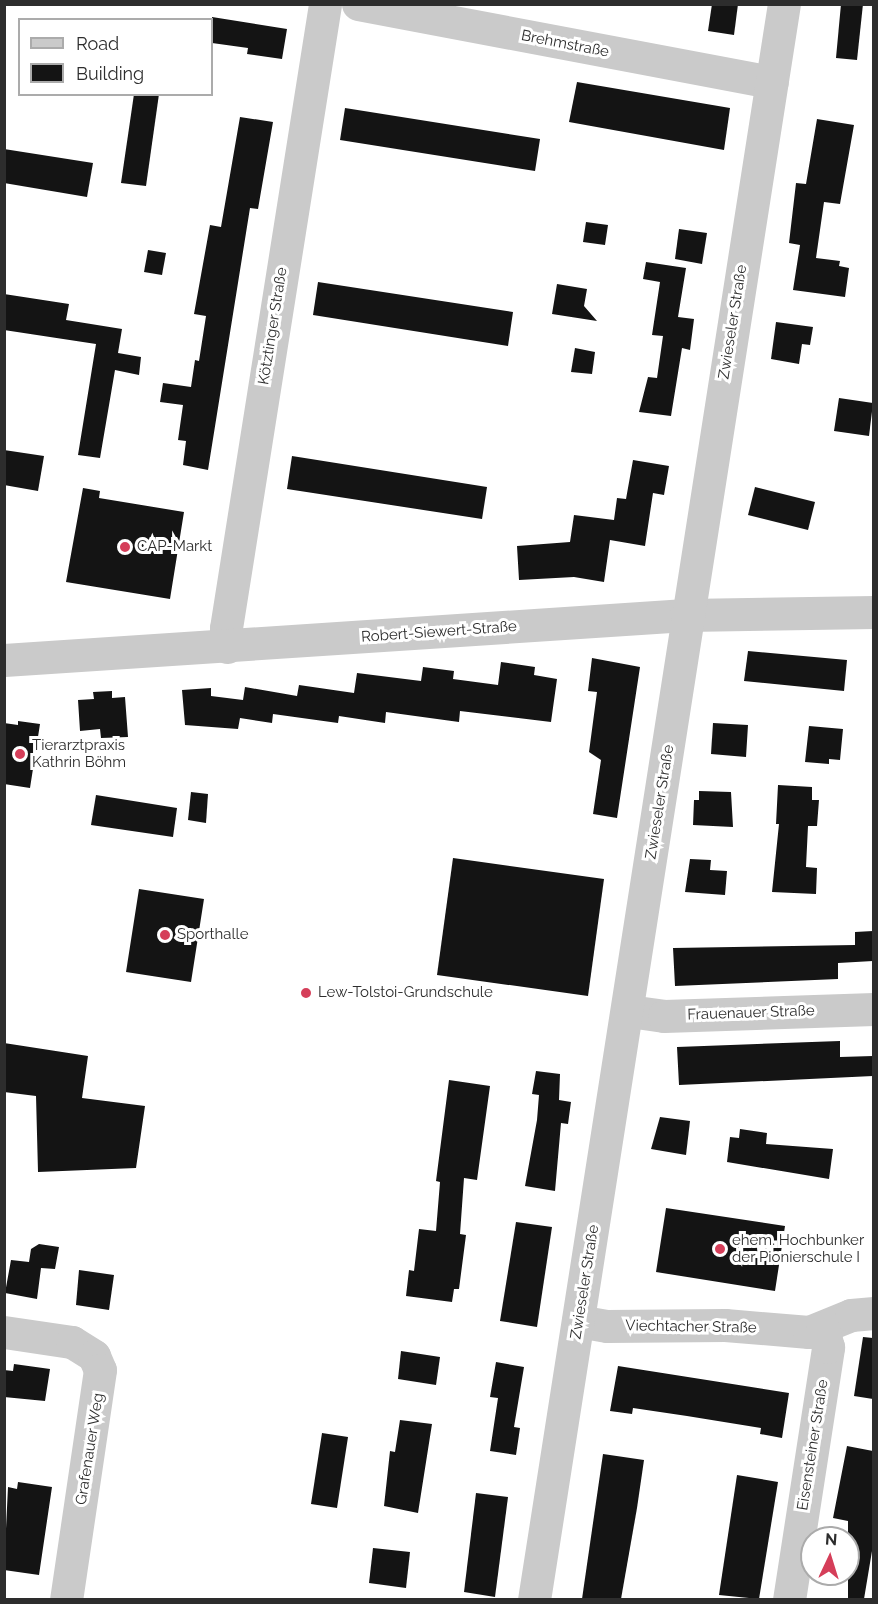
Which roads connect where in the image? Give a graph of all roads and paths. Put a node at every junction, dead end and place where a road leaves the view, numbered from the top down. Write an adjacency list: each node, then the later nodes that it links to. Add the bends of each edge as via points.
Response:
1 (325, 4): 7 (street, Kötztinger Straße, via 227,617)
2 (358, 4): 4 (street, Brehmstraße)
3 (784, 4): 4 (street, Zwieseler Straße)
4 (771, 82): 6 (street, Zwieseler Straße)
5 (873, 612): 6 (street, Robert-Siewert-Straße)
6 (686, 615): 7 (street, Robert-Siewert-Straße); 10 (street, Zwieseler Straße)
7 (227, 647): 8 (street, Robert-Siewert-Straße)
8 (4, 660)
9 (873, 1009): 10 (street, Frauenauer Straße, via 664,1016)
10 (629, 1011): 12 (street, Zwieseler Straße)
11 (873, 1313): 13 (street, Viechtacher Straße, via 851,1315)
12 (578, 1322): 13 (street, Viechtacher Straße, via 607,1326 725,1325 792,1332); 16 (street, Zwieseler Straße)
13 (823, 1328): 17 (street, Eisensteiner Straße, via 828,1347)
14 (4, 1332): 15 (street, Grafenauer Weg, via 72,1342 94,1356 100,1370)
15 (66, 1599)
16 (534, 1599)
17 (789, 1599)

